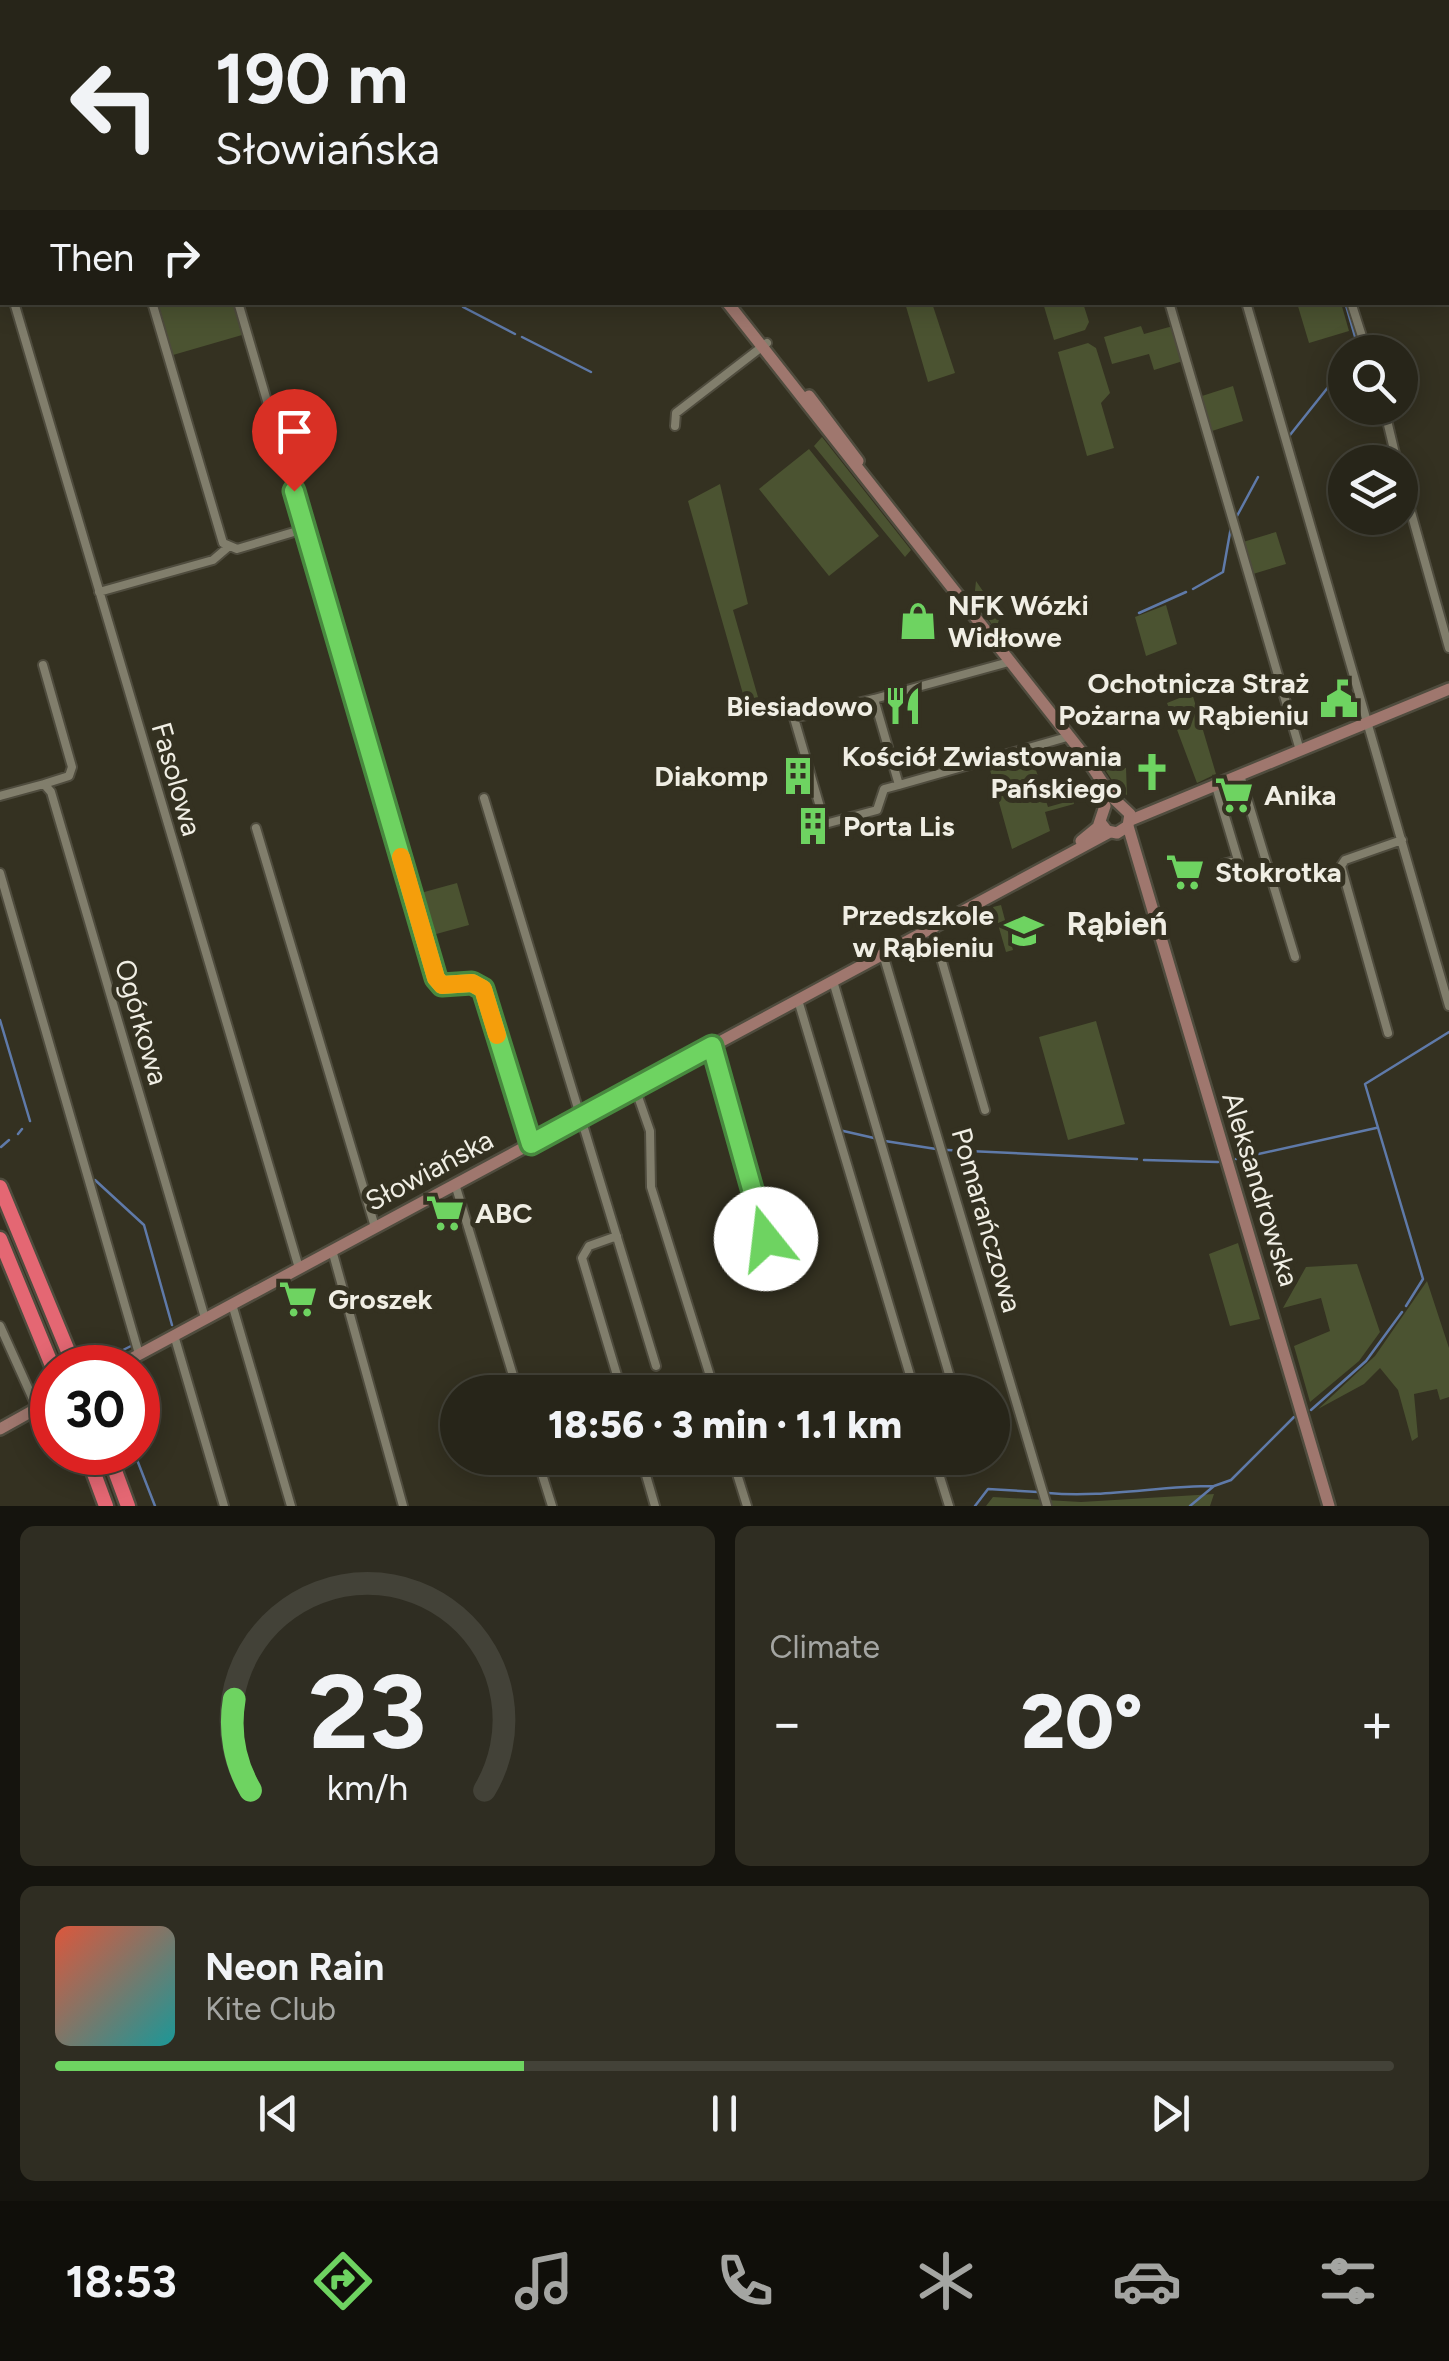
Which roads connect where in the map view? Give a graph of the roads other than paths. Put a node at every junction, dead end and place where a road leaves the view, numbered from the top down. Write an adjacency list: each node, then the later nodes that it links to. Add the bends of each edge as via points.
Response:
1 (15, 305): 15 (street, Fasolowa)
2 (153, 305): 14 (street)
3 (239, 305): 12 (street)
4 (730, 305): 10 (street)
5 (737, 305): 10 (street)
6 (1171, 305): 23 (street)
7 (1247, 305): 21 (street)
8 (1353, 305): 9 (street)
9 (1362, 335)
10 (764, 345): 11 (street, via 676,413); 17 (street)
11 (675, 426)
12 (304, 528): 14 (street); 48 (street, via 436,978 442,985 483,989)
13 (1417, 535): 16 (street)
14 (227, 548): 15 (street, via 213,560)
15 (100, 592): 56 (street, Fasolowa)
16 (1449, 648)
17 (1009, 662): 20 (street); 22 (street)
18 (44, 665): 26 (street, via 72,767 69,776)
19 (1449, 689): 21 (street, Słowiańska)
20 (874, 699): 27 (street); 27 (street, via 794,718 825,824 877,810 884,788)
21 (1370, 720): 23 (street, Słowiańska); 33 (street)
22 (1067, 737): 27 (street); 30 (street)
23 (1299, 748): 24 (street, Słowiańska)
24 (1240, 772): 25 (street, Słowiańska); 39 (street)
25 (1215, 783): 30 (street, Słowiańska); 34 (street, via 1238,860)
26 (44, 784): 28 (street); 58 (street, Ogórkowa)
27 (899, 785)
28 (0, 796)
29 (484, 798): 47 (street)
30 (1122, 813): 32 (street); 32 (street, Słowiańska); 36 (street, Aleksandrowska)
31 (256, 828): 51 (street)
32 (1108, 829): 36 (street, Aleksandrowska); 37 (street, Słowiańska)
33 (1402, 840): 42 (street); 43 (street, via 1340,866)
34 (1224, 864)
35 (0, 872): 63 (street)
36 (1143, 887): 90 (street, Aleksandrowska)
37 (932, 927): 38 (street, Słowiańska); 46 (street)
38 (883, 954): 40 (street, Słowiańska); 80 (street, Pomarańczowa)
39 (1294, 957)
40 (833, 981): 41 (street, Słowiańska); 66 (street)
41 (798, 1000): 44 (street, Słowiańska); 70 (street)
42 (1449, 1006)
43 (1388, 1033)
44 (712, 1046): 45 (street, Słowiańska); 54 (street)
45 (635, 1088): 47 (street, Słowiańska); 69 (street, via 650,1131 650,1188)
46 (985, 1110)
47 (581, 1117): 48 (street, Słowiańska); 52 (street)
48 (531, 1144): 49 (street, Słowiańska)
49 (456, 1184): 51 (street, Słowiańska); 67 (street)
50 (0, 1187): 62 (highway)
51 (375, 1227): 55 (street, Słowiańska)
52 (617, 1236): 65 (street); 68 (street, via 589,1246 582,1258)
53 (0, 1239): 61 (highway)
54 (766, 1239)
55 (332, 1250): 56 (street, Słowiańska); 85 (street)
56 (299, 1268): 57 (street, Słowiańska)
57 (232, 1304): 58 (street, Słowiańska); 84 (street)
58 (205, 1318): 60 (street, Słowiańska)
59 (0, 1326): 71 (street)
60 (174, 1335): 64 (street, Słowiańska); 83 (street)
61 (44, 1345)
62 (65, 1345)
63 (136, 1345)
64 (156, 1345)
65 (656, 1366)
66 (949, 1374)
67 (513, 1375)
68 (617, 1375)
69 (710, 1375)
70 (910, 1375)
71 (30, 1393)
72 (30, 1413): 73 (street)
73 (0, 1429)
74 (95, 1475): 81 (highway)
75 (117, 1475): 82 (highway)
76 (542, 1475): 86 (street)
77 (646, 1475): 87 (street)
78 (737, 1475): 88 (street)
79 (939, 1475): 89 (street)
80 (1046, 1503)
81 (106, 1506)
82 (128, 1506)
83 (224, 1506)
84 (291, 1506)
85 (403, 1506)
86 (552, 1506)
87 (655, 1506)
88 (747, 1506)
89 (949, 1506)
90 (1329, 1506)

